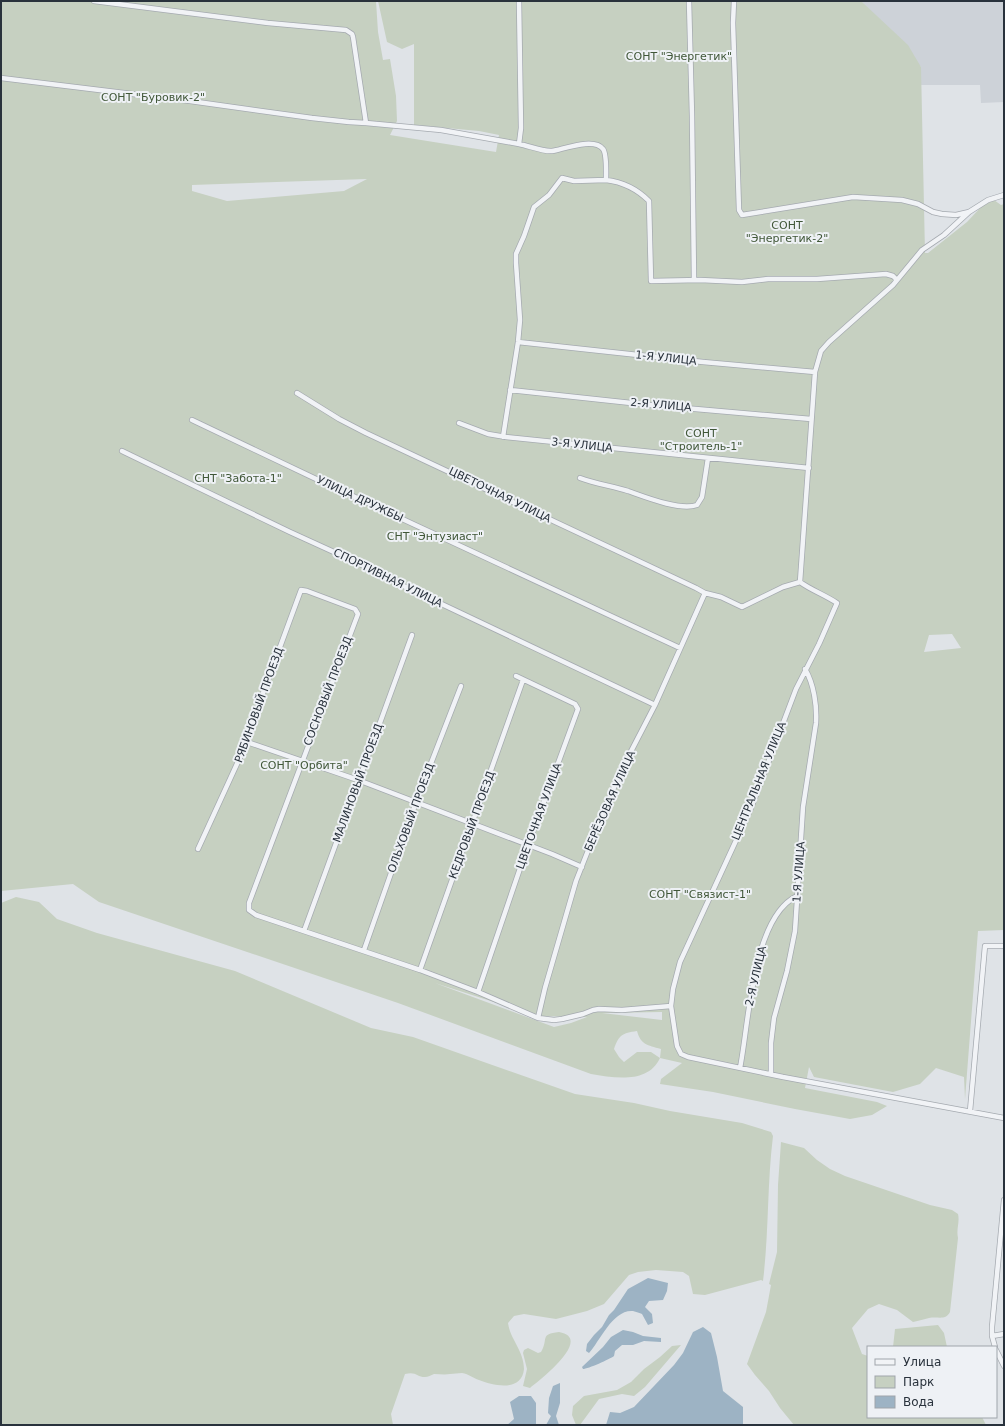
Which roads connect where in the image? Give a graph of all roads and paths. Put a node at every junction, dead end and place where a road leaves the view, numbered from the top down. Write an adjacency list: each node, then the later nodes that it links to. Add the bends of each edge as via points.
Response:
1 (94, 1): 6 (street, via 346,30 353,38)
2 (519, 1): 7 (street, via 522,128)
3 (689, 1): 11 (street)
4 (734, 1): 10 (street, via 740,214 746,216 853,197 902,200 942,214 956,215)
5 (1, 78): 6 (street, via 305,118)
6 (366, 123): 7 (street, via 441,130)
7 (519, 144): 8 (street, via 546,151 577,145 599,146 605,154)
8 (606, 180): 11 (street, via 634,189 649,201 651,281); 13 (street, via 574,181 562,178 549,195 534,207 516,254 520,310)
9 (1004, 195): 10 (street, via 988,200)
10 (968, 212): 12 (street, via 944,235 922,250)
11 (694, 280): 12 (street, via 742,282 886,274)
12 (897, 280): 14 (street, via 829,342 822,351)
13 (518, 342): 14 (street, 1-Я УЛИЦА); 15 (street)
14 (815, 372): 17 (street)
15 (510, 390): 17 (street, 2-Я УЛИЦА); 20 (street)
16 (297, 393): 26 (street, ЦВЕТОЧНАЯ УЛИЦА, via 366,433)
17 (811, 419): 23 (street)
18 (192, 420): 29 (street, УЛИЦА ДРУЖБЫ)
19 (459, 423): 20 (street, 3-Я УЛИЦА)
20 (503, 437): 22 (street, 3-Я УЛИЦА)
21 (122, 451): 34 (street, СПОРТИВНАЯ УЛИЦА)
22 (708, 458): 23 (street, 3-Я УЛИЦА); 24 (street, via 702,497 694,506 653,500)
23 (809, 468): 25 (street)
24 (580, 478)
25 (800, 582): 26 (street, ЦВЕТОЧНАЯ УЛИЦА, via 742,607 721,597); 30 (street, ЦЕНТРАЛЬНАЯ УЛИЦА, via 837,603)
26 (704, 593): 29 (street, БЕРЁЗОВАЯ УЛИЦА)
27 (332, 601): 35 (street, РЯБИНОВЫЙ ПРОЕЗД, via 301,590); 36 (street, СОСНОВЫЙ ПРОЕЗД, via 355,609 358,614)
28 (412, 635): 37 (street, МАЛИНОВЫЙ ПРОЕЗД)
29 (680, 648): 34 (street, БЕРЁЗОВАЯ УЛИЦА)
30 (805, 669): 43 (street, 1-Я УЛИЦА, via 812,682 816,716 803,807); 49 (street, ЦЕНТРАЛЬНАЯ УЛИЦА, via 751,808 680,962)
31 (516, 676): 32 (street, ЦВЕТОЧНАЯ УЛИЦА)
32 (523, 680): 39 (street, КЕДРОВЫЙ ПРОЕЗД); 40 (street, ЦВЕТОЧНАЯ УЛИЦА, via 575,704 578,709)
33 (461, 686): 38 (street, ОЛЬХОВЫЙ ПРОЕЗД)
34 (655, 705): 42 (street, БЕРЁЗОВАЯ УЛИЦА, via 625,763)
35 (247, 742): 36 (street); 41 (street, РЯБИНОВЫЙ ПРОЕЗД)
36 (302, 760): 37 (street); 44 (street, СОСНОВЫЙ ПРОЕЗД, via 249,903 249,910 256,915)
37 (358, 780): 38 (street); 44 (street, МАЛИНОВЫЙ ПРОЕЗД)
38 (416, 802): 39 (street); 46 (street, ОЛЬХОВЫЙ ПРОЕЗД)
39 (473, 824): 40 (street); 47 (street, КЕДРОВЫЙ ПРОЕЗД)
40 (528, 845): 42 (street); 48 (street, ЦВЕТОЧНАЯ УЛИЦА)
41 (198, 849)
42 (582, 867): 50 (street, БЕРЁЗОВАЯ УЛИЦА, via 563,922)
43 (797, 896): 51 (street, 2-Я УЛИЦА, via 776,914 765,941 751,994); 52 (street, 1-Я УЛИЦА, via 792,948 774,1018)
44 (304, 931): 46 (street)
45 (1004, 946): 53 (street, via 985,946)
46 (364, 950): 47 (street)
47 (420, 970): 48 (street)
48 (478, 992): 50 (street)
49 (671, 1006): 50 (street, via 593,1010 554,1020); 51 (street, ЦЕНТРАЛЬНАЯ УЛИЦА, via 677,1046 681,1054)
50 (538, 1018)
51 (740, 1068): 52 (street)
52 (771, 1074): 53 (street)
53 (970, 1111): 54 (street)
54 (1004, 1118)
55 (1004, 1200): 57 (street)
56 (1004, 1334): 57 (street)
57 (992, 1336): 58 (street)
58 (995, 1346)
59 (997, 1352): 60 (street)
60 (1004, 1366)

